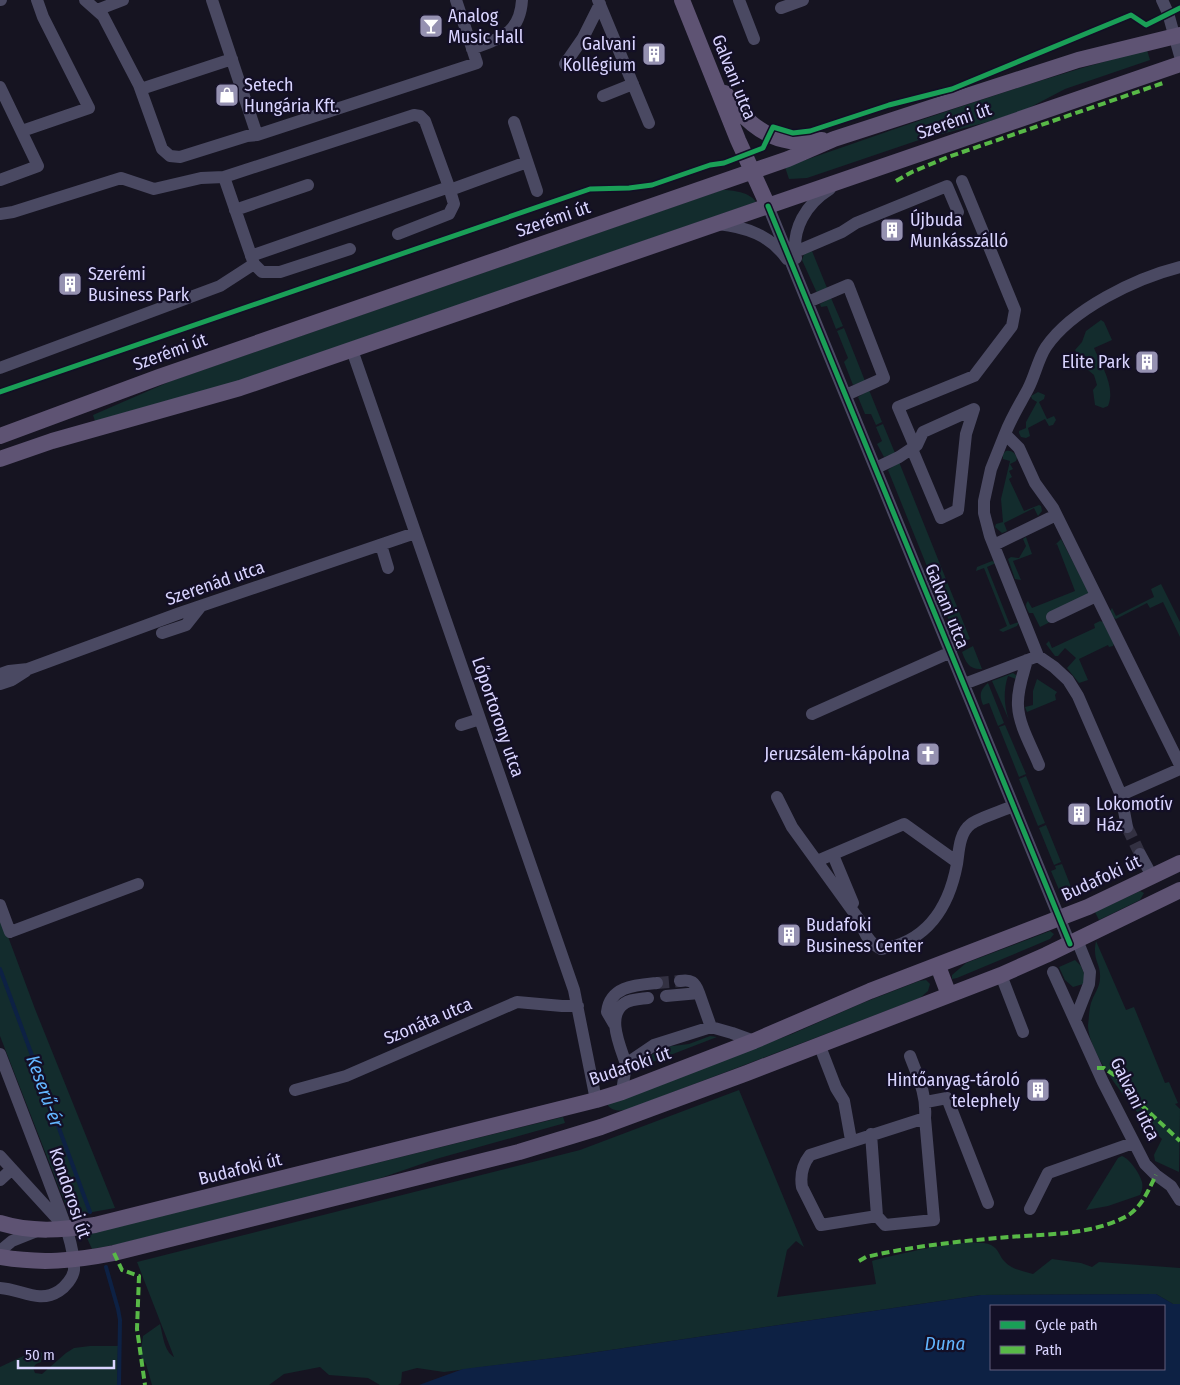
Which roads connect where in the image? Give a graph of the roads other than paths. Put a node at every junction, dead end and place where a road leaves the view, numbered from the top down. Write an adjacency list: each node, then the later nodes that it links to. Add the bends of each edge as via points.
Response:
1 (37, 0): 28 (street, via 89,108)
2 (85, 0): 13 (street)
3 (123, 0): 13 (street)
4 (212, 0): 18 (street)
5 (456, 0): 16 (street)
6 (522, 0): 16 (street, via 519,17 510,31)
7 (682, 0): 21 (main road, Galvani utca)
8 (739, 0): 15 (street)
9 (802, 0): 12 (street)
10 (1162, 0): 14 (street)
11 (599, 2): 19 (street, via 583,38); 22 (street)
12 (782, 8)
13 (96, 10): 24 (street)
14 (1177, 36): 17 (street); 30 (main road, Szerémi út, via 1078,60)
15 (754, 40)
16 (472, 49): 29 (street, via 477,63)
17 (1180, 56)
18 (232, 59): 24 (street); 29 (street)
19 (566, 64)
20 (1180, 64): 36 (main road, Szerémi út)
21 (713, 77): 30 (main road, via 749,122 764,133 790,141); 32 (main road, Galvani utca)
22 (633, 84): 25 (street); 27 (street)
23 (0, 86): 28 (street)
24 (141, 89): 29 (street, via 160,145 170,156 180,157)
25 (603, 96)
26 (514, 122): 31 (street)
27 (649, 123)
28 (22, 131): 34 (street, via 38,166)
29 (257, 135)
30 (834, 139): 32 (main road, Szerémi út)
31 (527, 162): 38 (street); 39 (street)
32 (752, 171): 40 (main road, Galvani utca); 56 (main road, Szerémi út)
33 (224, 177): 38 (street, via 417,115 428,125); 41 (street); 43 (street, via 201,178 154,189 121,178)
34 (0, 180)
35 (962, 181): 57 (street, via 1015,310 1012,326 974,376 898,407)
36 (839, 182): 40 (main road, Szerémi út); 47 (street, Galvani utca, via 806,210 800,223)
37 (308, 185): 41 (street)
38 (449, 189): 45 (street, via 454,204 448,214); 48 (street)
39 (537, 191)
40 (768, 206): 44 (main road, Szerémi út); 50 (street, Galvani utca)
41 (235, 210): 48 (street)
42 (958, 212): 47 (street, via 947,186)
43 (0, 214)
44 (716, 224): 50 (street, Galvani utca, via 752,230 766,238 785,257); 52 (main road, Szerémi út)
45 (398, 234)
46 (350, 248): 48 (street, via 275,273 262,272)
47 (795, 252): 50 (street, Galvani utca)
48 (252, 260): 53 (street, via 220,286)
49 (1180, 267): 55 (street, via 1110,295 1058,334 1042,353)
50 (799, 278): 51 (street, Galvani utca)
51 (808, 302): 54 (street, Galvani utca); 54 (street, via 848,285 884,378)
52 (352, 350): 58 (main road, Szerémi út, via 232,391 52,441); 61 (street, Lőportorony utca)
53 (0, 368)
54 (846, 395): 59 (street, Galvani utca)
55 (1005, 434): 60 (street, via 1019,448 1035,483); 63 (street, via 991,469 984,501 986,524)
56 (0, 436)
57 (914, 448): 57 (street, via 923,432 974,409 966,434 958,510 941,518); 59 (street)
58 (0, 459)
59 (876, 468): 69 (street, Galvani utca)
60 (1056, 515): 63 (street); 65 (street)
61 (415, 533): 62 (street, Szerenád utca); 76 (street, Lőportorony utca)
62 (380, 545): 64 (street); 66 (street, Szerenád utca)
63 (994, 545): 70 (street)
64 (388, 568)
65 (1096, 596): 67 (street); 79 (street)
66 (201, 606): 68 (street, via 186,625); 71 (street, Szerenád utca)
67 (1052, 616)
68 (162, 633)
69 (951, 652): 74 (street, Galvani utca); 75 (street)
70 (1032, 658): 74 (street); 78 (street, via 1019,687 1018,706); 81 (street, via 1068,680)
71 (28, 669): 72 (street); 73 (street)
72 (0, 674)
73 (0, 684)
74 (964, 684): 83 (street, Galvani utca)
75 (812, 714)
76 (480, 719): 77 (street); 109 (street, Lőportorony utca)
77 (462, 725)
78 (1039, 765)
79 (1180, 765)
80 (1180, 769): 81 (street)
81 (1121, 795): 84 (street)
82 (777, 797): 87 (street, via 792,827)
83 (1013, 806): 88 (street, via 970,825 963,834); 95 (street, Galvani utca)
84 (1127, 827)
85 (1140, 854): 90 (street)
86 (833, 855): 87 (street); 88 (street, via 904,824); 96 (street)
87 (817, 862): 96 (street)
88 (957, 862): 96 (street, via 948,898 922,932 909,940 881,948 867,938)
89 (1180, 862): 90 (main road, Budafoki út)
90 (1152, 876): 93 (main road); 95 (main road, Budafoki út)
91 (138, 884): 94 (street, via 10,932)
92 (1180, 890): 93 (main road)
93 (1162, 898): 97 (main road)
94 (0, 906)
95 (1059, 919): 97 (street, Galvani utca); 98 (main road, Budafoki út)
96 (860, 922)
97 (1073, 942): 100 (main road); 104 (street, Galvani utca, via 1090,972 1090,984)
98 (938, 966): 105 (main road); 114 (main road, Budafoki út)
99 (1053, 972): 108 (street, Galvani utca)
100 (1001, 975): 105 (main road); 113 (street)
101 (680, 980): 103 (street, via 690,980)
102 (657, 983): 111 (street, via 631,985 617,993 607,1012)
103 (699, 993): 106 (street); 112 (street)
104 (1085, 994): 108 (street); 110 (street, Galvani utca)
105 (949, 995): 115 (main road)
106 (666, 996)
107 (648, 998): 111 (street, via 626,1002)
108 (1066, 1001): 110 (street, Galvani utca)
109 (578, 1006): 119 (street, Szonáta utca, via 517,1002 346,1076); 121 (street, Lőportorony utca)
110 (1074, 1020): 127 (street, Galvani utca)
111 (614, 1024): 118 (street)
112 (710, 1027): 114 (street); 118 (street, via 654,1044)
113 (1023, 1032)
114 (754, 1041): 120 (main road, Budafoki út)
115 (819, 1044): 124 (main road); 126 (street, via 844,1102)
116 (0, 1054): 136 (street, Kondorosi út)
117 (910, 1056): 122 (street)
118 (626, 1064): 120 (street)
119 (295, 1090)
120 (622, 1092): 121 (main road, Budafoki út)
121 (596, 1100): 124 (main road); 136 (main road, Budafoki út, via 144,1214)
122 (926, 1102): 123 (street); 132 (street, via 947,1098)
123 (925, 1118): 125 (street); 134 (street, via 934,1220 885,1225)
124 (601, 1127): 140 (main road, via 519,1152 362,1192 114,1254)
125 (871, 1134): 126 (street); 134 (street)
126 (851, 1140): 134 (street, via 810,1154 803,1169 802,1187 821,1225)
127 (1133, 1143): 131 (street, Galvani utca, via 1145,1164 1171,1186); 133 (street, via 1048,1173)
128 (0, 1156): 129 (street)
129 (12, 1169): 130 (street); 136 (street)
130 (0, 1180)
131 (1180, 1200)
132 (988, 1203)
133 (1030, 1209)
134 (877, 1216)
135 (0, 1223): 137 (main road, Budafoki út)
136 (67, 1229): 137 (main road, Budafoki út); 140 (street, Kondorosi út)
137 (36, 1231): 138 (street, via 12,1240)
138 (0, 1251)
139 (0, 1257): 140 (main road)
140 (73, 1261): 141 (street, via 74,1272 66,1284 48,1296)
141 (0, 1288)

